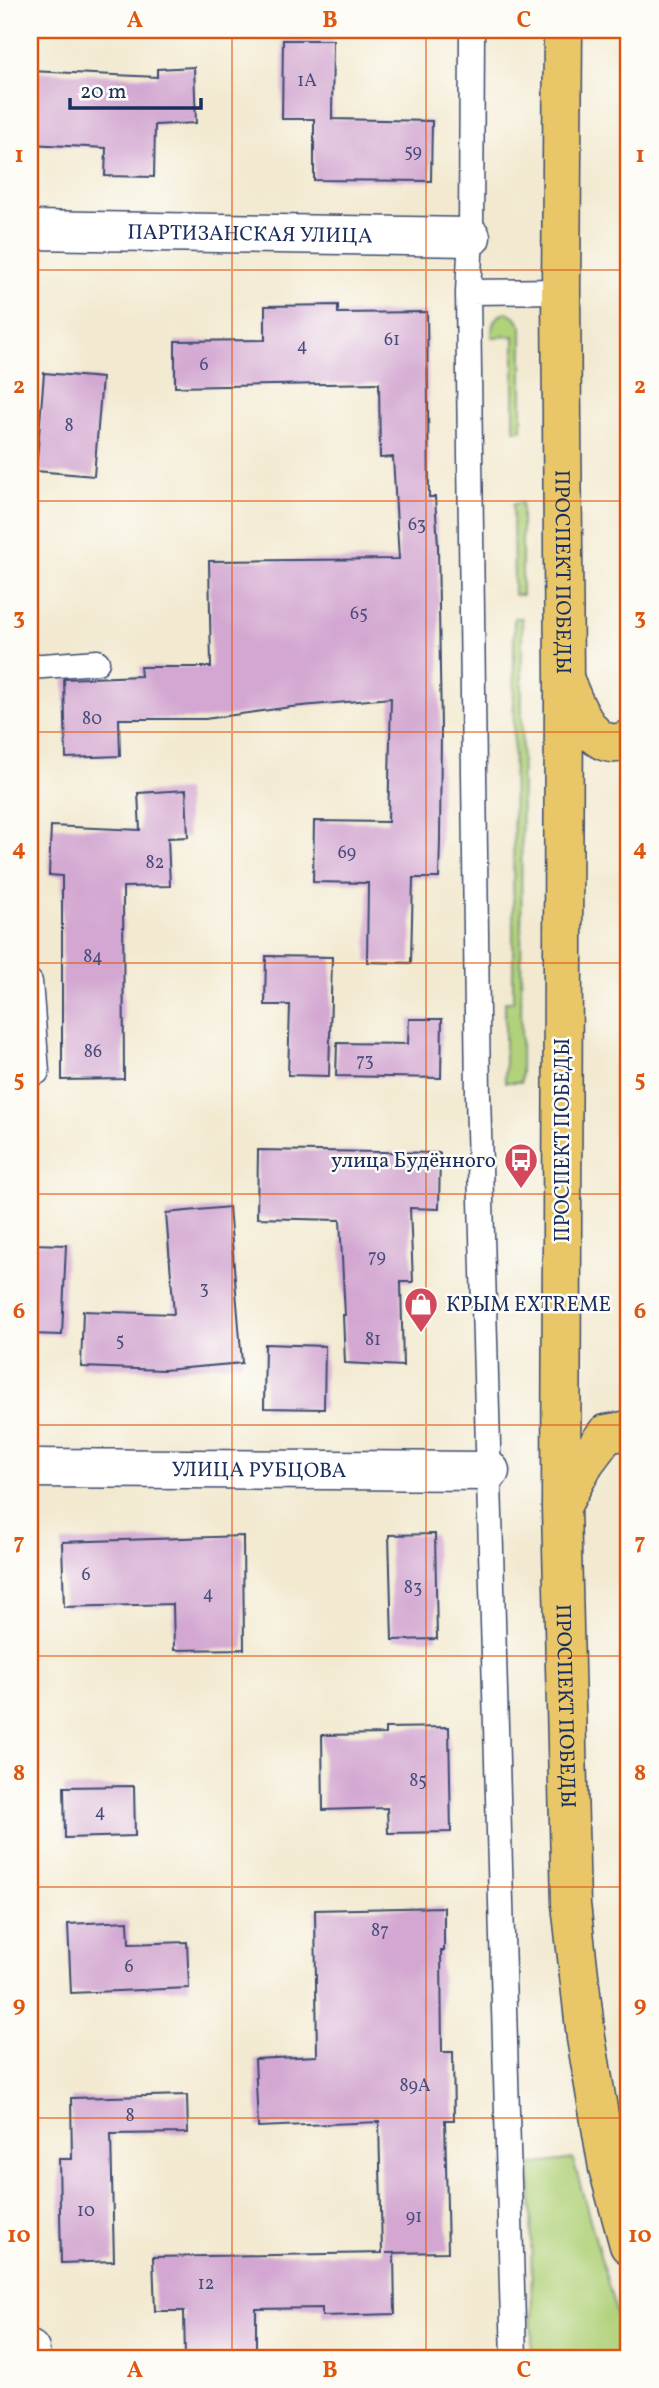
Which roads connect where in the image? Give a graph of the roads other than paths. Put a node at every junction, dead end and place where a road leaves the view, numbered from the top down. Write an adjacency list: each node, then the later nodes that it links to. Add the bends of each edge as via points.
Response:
1 (472, 30): 4 (lane)
2 (563, 30): 5 (main road, ПРОСПЕКТ ПОБЕДЫ)
3 (30, 230): 4 (street, ПАРТИЗАНСКАЯ УЛИЦА)
4 (471, 237): 6 (lane)
5 (561, 291): 6 (lane); 9 (main road, ПРОСПЕКТ ПОБЕДЫ)
6 (468, 292): 15 (lane, via 478,1081)
7 (97, 662): 8 (lane)
8 (30, 667)
9 (564, 678): 10 (main road, via 580,716 594,735 607,742); 16 (main road, ПРОСПЕКТ ПОБЕДЫ)
10 (629, 738)
11 (30, 982): 12 (lane)
12 (37, 1072)
13 (629, 1430): 16 (main road, via 606,1434 584,1462)
14 (30, 1468): 15 (street, УЛИЦА РУБЦОВА)
15 (490, 1471): 20 (lane)
16 (561, 1508): 17 (main road, ПРОСПЕКТ ПОБЕДЫ, via 571,1904 588,2051 608,2168)
17 (629, 2245)
18 (30, 2350): 19 (street)
19 (30, 2358)
20 (513, 2358)

